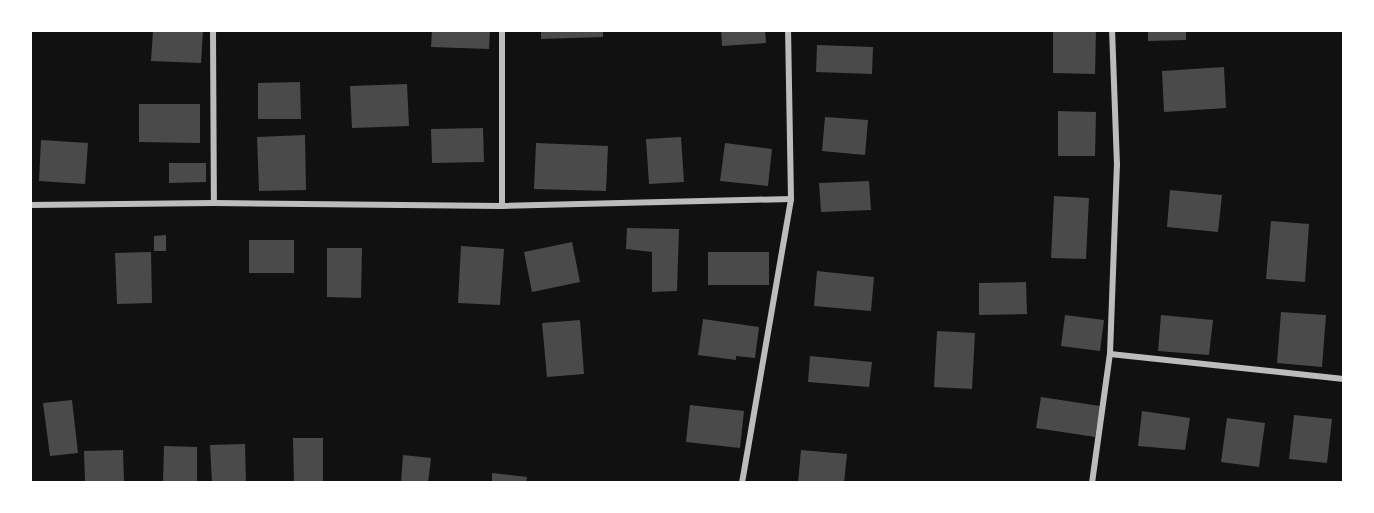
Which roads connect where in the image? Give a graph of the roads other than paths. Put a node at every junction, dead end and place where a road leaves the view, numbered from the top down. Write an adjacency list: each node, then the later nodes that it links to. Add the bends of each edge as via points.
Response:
1 (213, 30): 6 (street)
2 (502, 30): 8 (street)
3 (788, 30): 5 (street)
4 (1112, 30): 9 (street, via 1117,165)
5 (791, 199): 8 (street); 11 (street)
6 (214, 203): 7 (street); 8 (street)
7 (30, 205)
8 (502, 206)
9 (1110, 354): 10 (street); 12 (street)
10 (1344, 379)
11 (742, 483)
12 (1092, 483)

